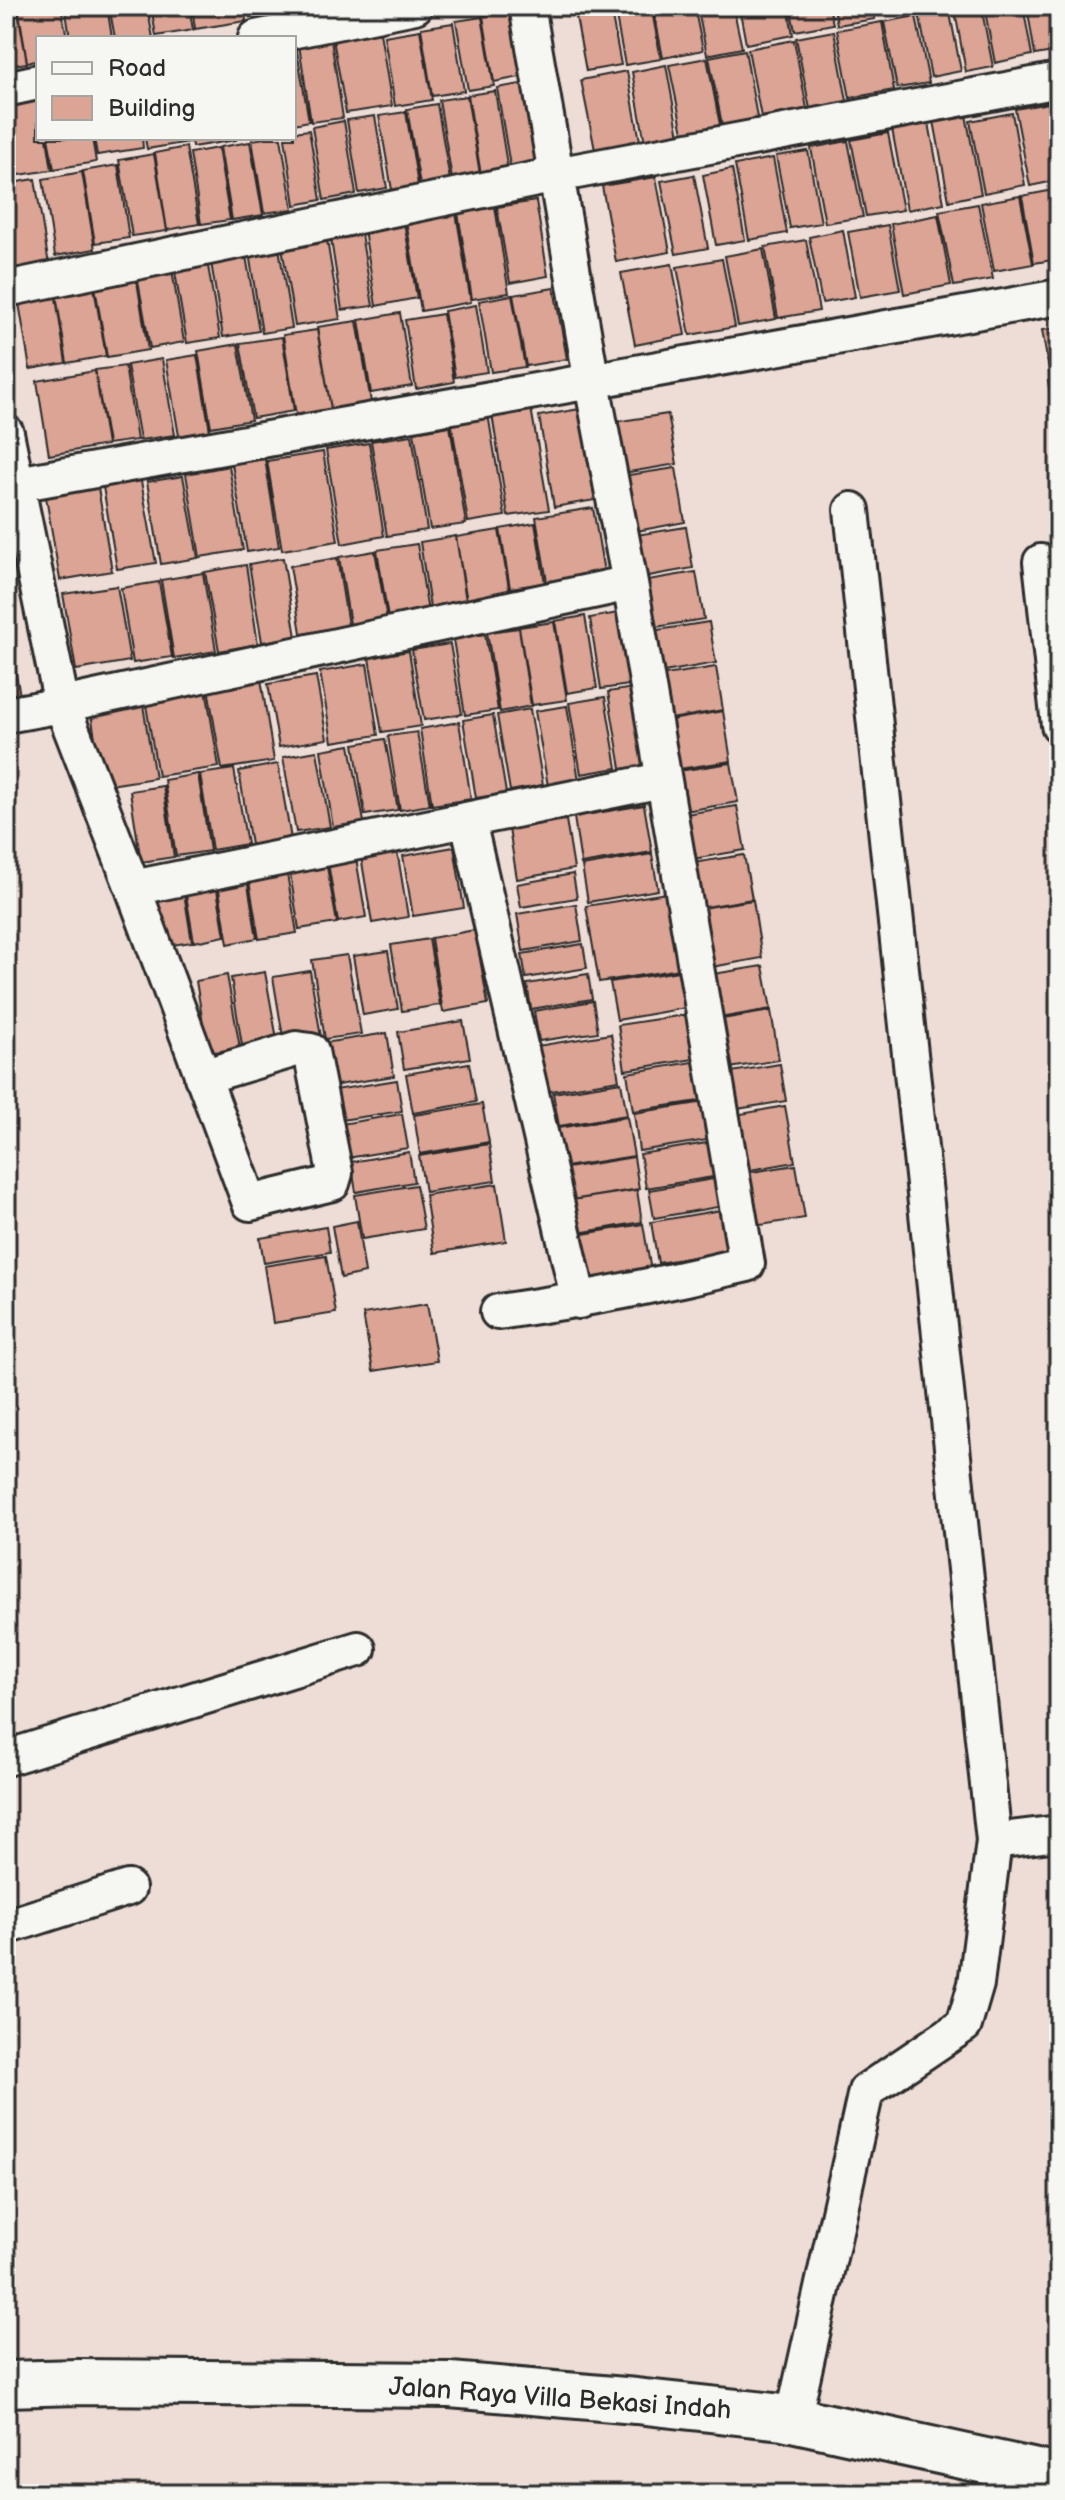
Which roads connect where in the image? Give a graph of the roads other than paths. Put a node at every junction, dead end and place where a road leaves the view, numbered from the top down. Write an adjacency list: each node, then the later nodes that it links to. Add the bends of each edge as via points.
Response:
1 (415, 6): 3 (street)
2 (527, 6): 7 (street)
3 (266, 36)
4 (1059, 80): 7 (street)
5 (36, 82): 6 (street)
6 (6, 89)
7 (556, 175): 8 (street); 10 (street)
8 (6, 289)
9 (1059, 297): 10 (street)
10 (592, 383): 12 (street); 15 (street)
11 (6, 433): 12 (street)
12 (11, 485): 16 (street)
13 (852, 510): 28 (street)
14 (1041, 562): 18 (street)
15 (630, 583): 16 (street); 19 (street)
16 (62, 705): 17 (street); 21 (street)
17 (6, 715)
18 (1059, 725)
19 (662, 780): 20 (street); 23 (street, via 747,1264)
20 (468, 821): 21 (street); 23 (street)
21 (133, 888): 22 (street)
22 (202, 1077): 22 (street, via 250,1203 332,1183 335,1173 311,1051 296,1049)
23 (579, 1301): 24 (street)
24 (498, 1312)
25 (358, 1649): 26 (street)
26 (6, 1758)
27 (1059, 1833): 28 (street)
28 (994, 1841): 32 (street, via 976,1984 964,2025 866,2091)
29 (128, 1888): 30 (street)
30 (6, 1927)
31 (6, 2384): 32 (main road, Jalan Raya Villa Bekasi Indah, via 450,2385)
32 (793, 2420): 33 (main road, Jalan Raya Villa Bekasi Indah)
33 (1059, 2477)

